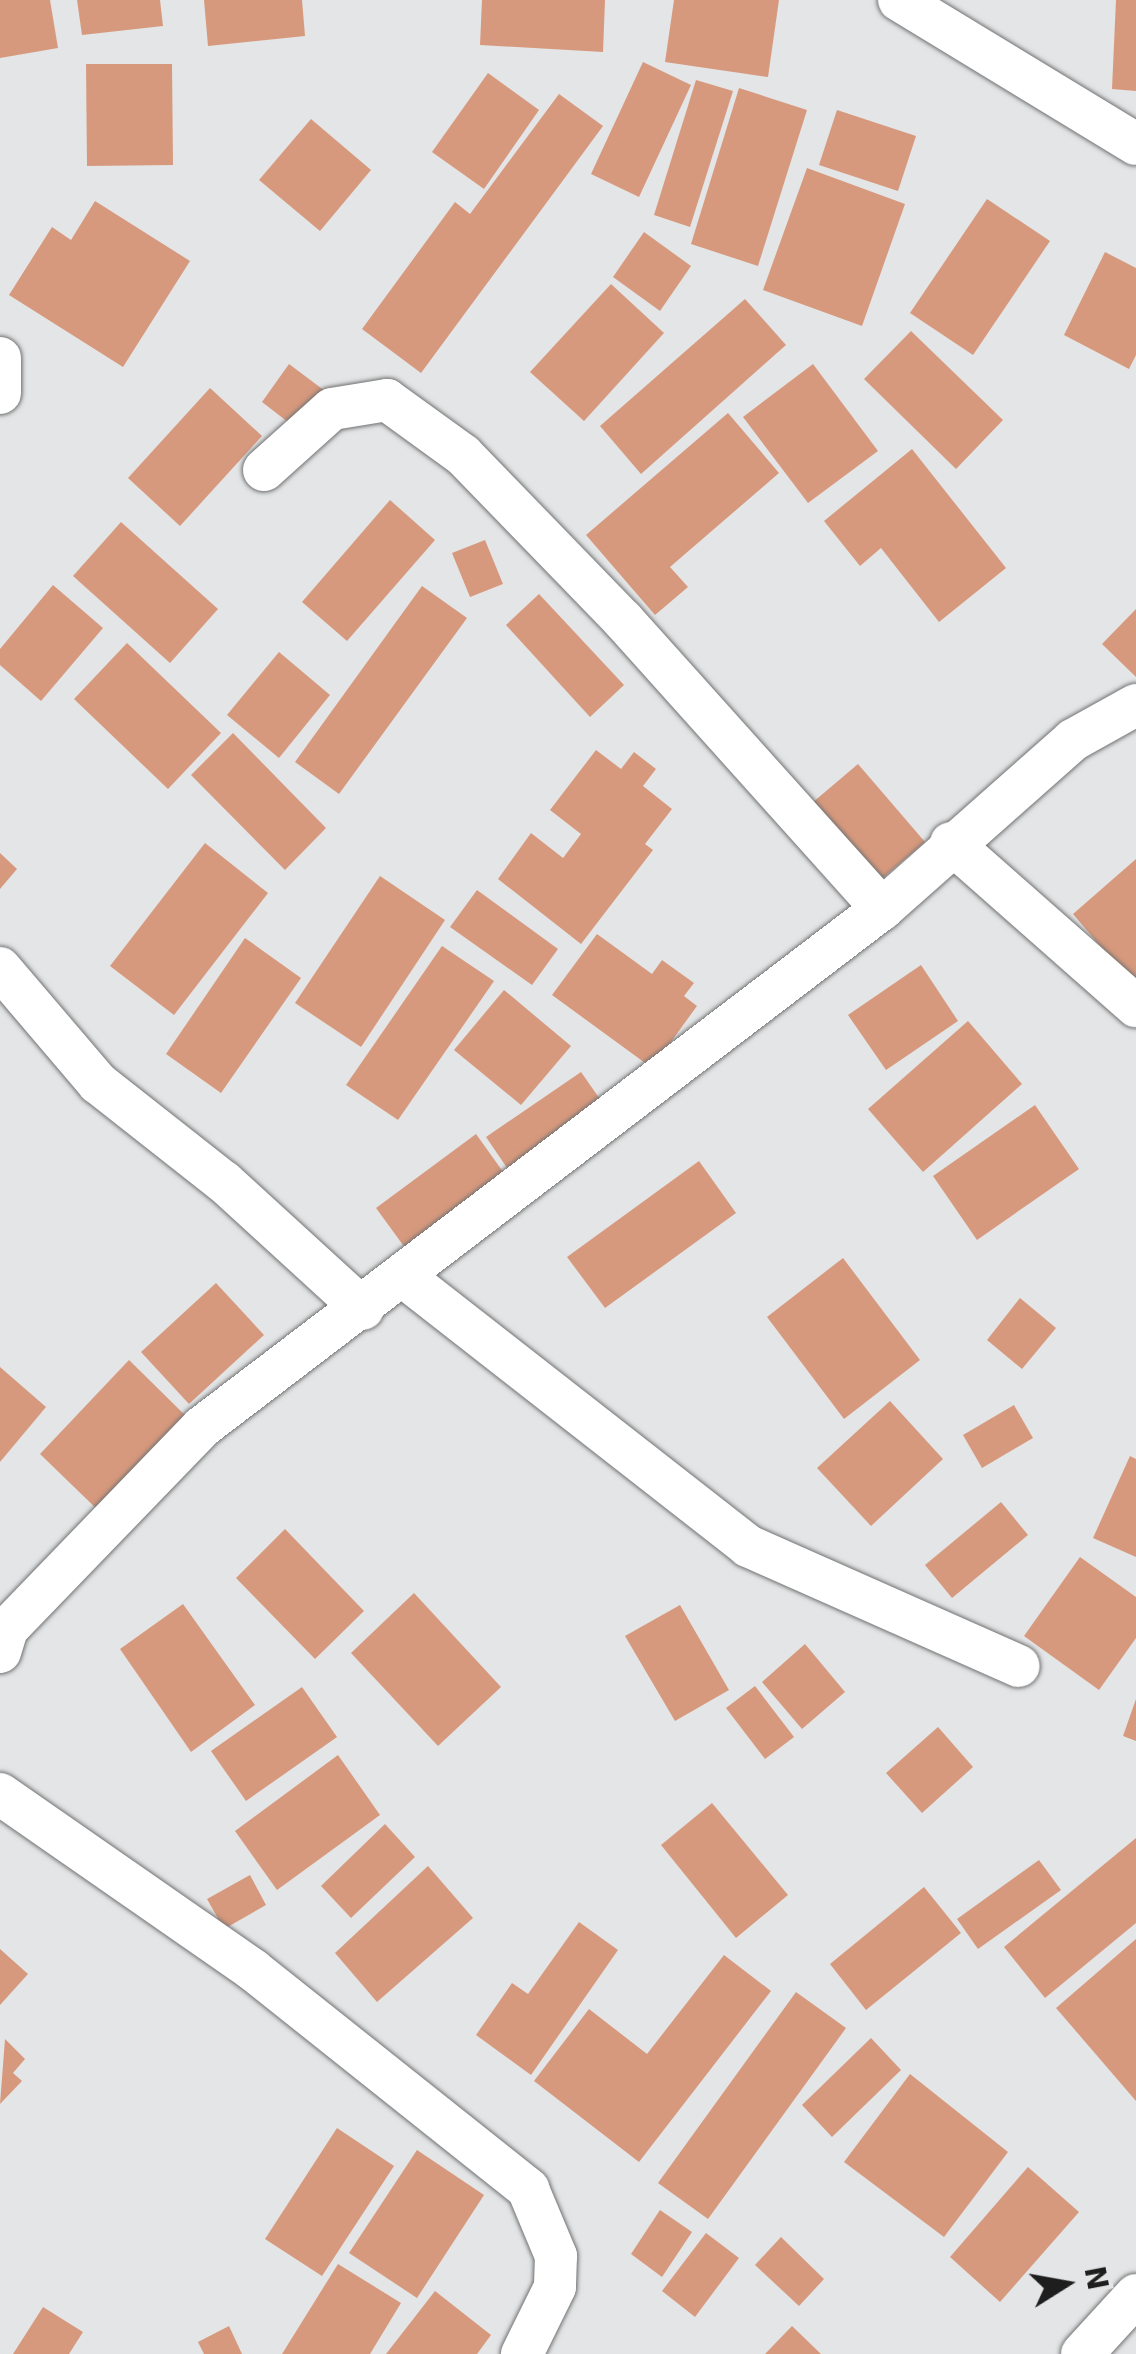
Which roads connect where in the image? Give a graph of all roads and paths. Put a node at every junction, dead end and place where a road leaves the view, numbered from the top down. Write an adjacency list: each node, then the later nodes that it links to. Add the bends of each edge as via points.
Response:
1 (899, 0): 2 (street)
2 (1136, 144)
3 (0, 358): 4 (street)
4 (0, 392)
5 (264, 470): 8 (street, via 332,409 387,400 464,456 517,510)
6 (1136, 705): 7 (street, via 1073,740)
7 (951, 843): 8 (street); 10 (street)
8 (882, 910): 11 (street)
9 (0, 968): 12 (street, via 98,1083 224,1182)
10 (1136, 1006)
11 (404, 1277): 12 (street); 14 (street, via 748,1546)
12 (363, 1308): 13 (street, via 202,1427 8,1628)
13 (0, 1652)
14 (1019, 1666)
15 (0, 1794): 17 (street, via 254,1970 528,2189 556,2256 556,2272 539,2331)
16 (1136, 2295): 18 (street)
17 (522, 2354)
18 (1082, 2354)

